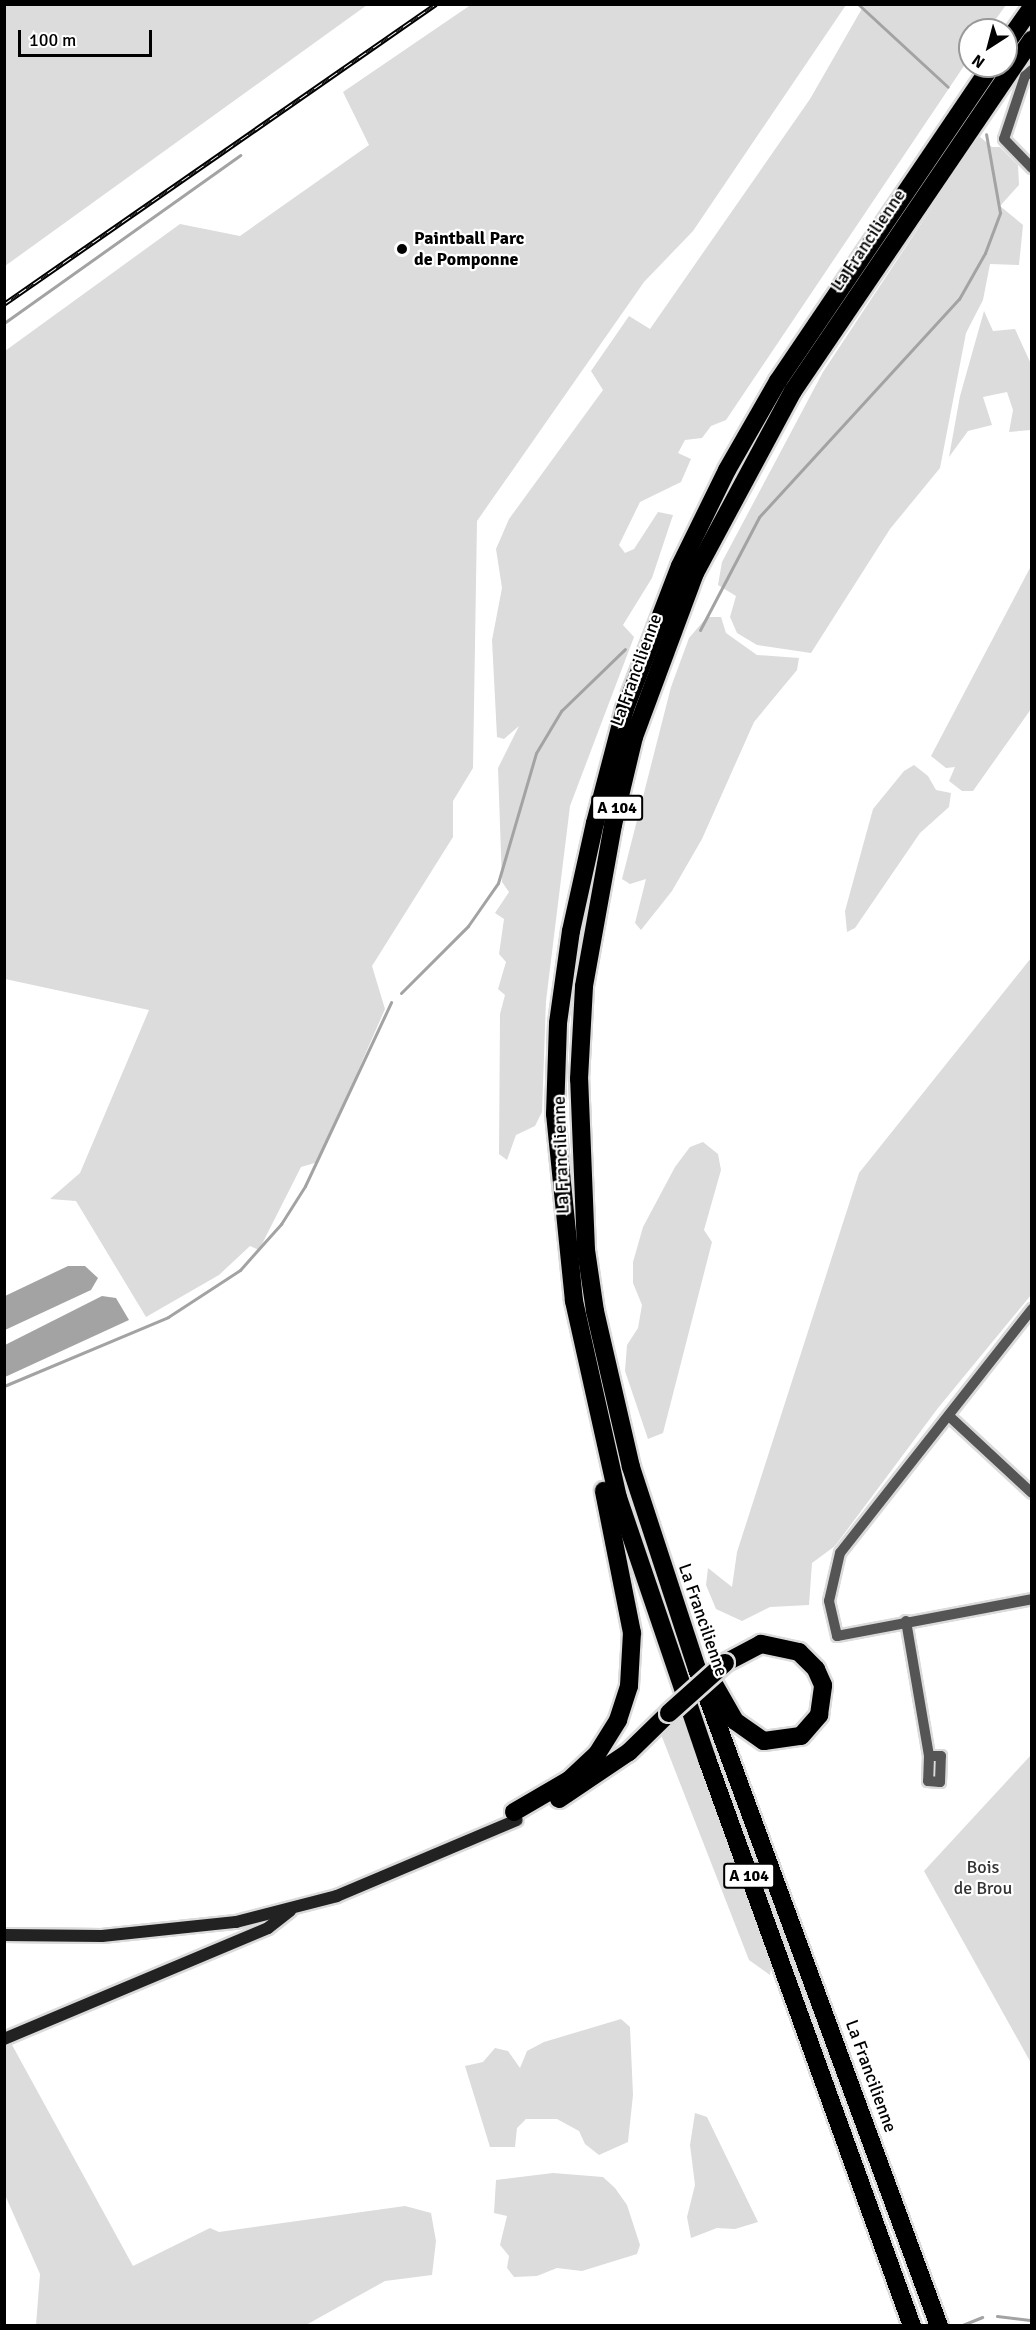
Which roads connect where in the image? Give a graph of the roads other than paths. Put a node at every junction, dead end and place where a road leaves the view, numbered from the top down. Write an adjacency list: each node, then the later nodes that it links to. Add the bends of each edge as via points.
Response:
1 (1032, 7): 2 (highway)
2 (1018, 27)
3 (1032, 39): 13 (highway, La Francilienne / A 104, via 826,340 741,480 673,627 634,737 612,825 584,986 579,1079 586,1250 610,1391)
4 (1028, 73): 6 (street, via 1004,139)
5 (983, 78): 9 (highway, La Francilienne / A 104, via 811,330 749,430 680,566 625,709 571,931 558,1023 555,1114 565,1235)
6 (1032, 168)
7 (1032, 1309): 8 (street)
8 (949, 1416): 10 (street); 12 (street, via 840,1553 829,1584 837,1636)
9 (599, 1423): 15 (highway, via 594,1440 632,1632 628,1686 618,1720 597,1754 569,1780); 20 (highway, La Francilienne / A 104, via 627,1528 703,1748)
10 (1032, 1493)
11 (1032, 1599): 12 (street)
12 (906, 1621): 14 (street)
13 (697, 1670): 15 (highway, bridge, via 714,1683 735,1721 753,1737 789,1741 815,1722 823,1685 806,1656 785,1647 761,1644 725,1663 669,1713 608,1769); 21 (highway, La Francilienne / A 104)
14 (929, 1756)
15 (516, 1816): 16 (main road, via 358,1888); 17 (main road, via 336,1888)
16 (291, 1910): 17 (main road); 19 (main road, via 268,1928)
17 (197, 1927): 18 (main road, via 102,1936)
18 (4, 1935)
19 (4, 2039)
20 (912, 2325)
21 (939, 2325)

